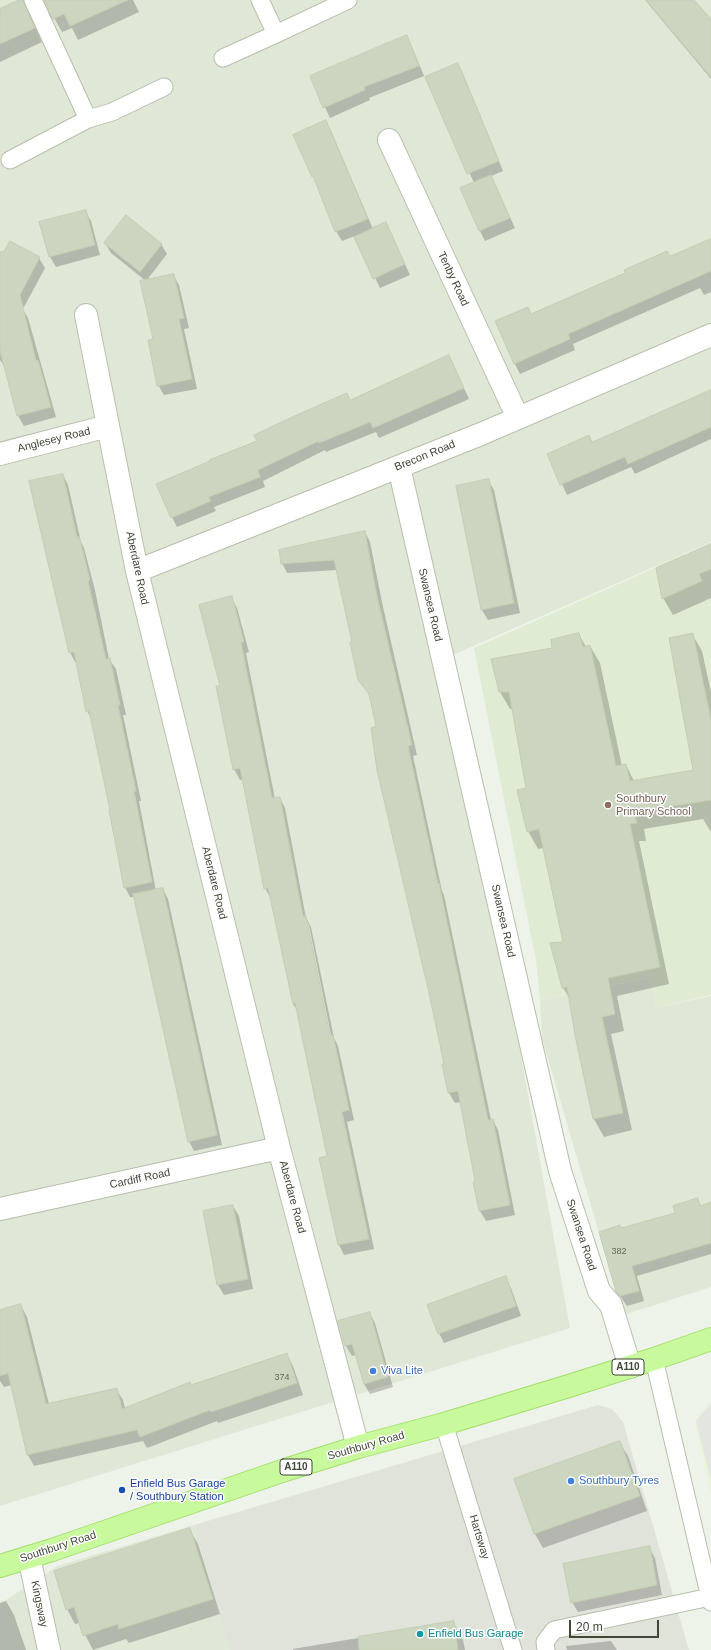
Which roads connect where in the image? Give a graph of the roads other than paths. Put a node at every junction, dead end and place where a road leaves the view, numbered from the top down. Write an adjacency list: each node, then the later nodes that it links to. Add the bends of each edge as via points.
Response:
1 (33, 0): 7 (lane)
2 (260, 0): 4 (lane)
3 (348, 0): 4 (lane)
4 (276, 34): 5 (lane)
5 (223, 58)
6 (164, 87): 7 (lane, via 112,112)
7 (88, 119): 9 (lane)
8 (389, 140): 12 (street, Tenby Road)
9 (10, 160)
10 (86, 315): 13 (street, Aberdare Road)
11 (711, 335): 12 (street, Brecon Road)
12 (518, 418): 15 (street, Brecon Road)
13 (108, 426): 14 (street, Anglesey Road); 16 (street, Aberdare Road)
14 (0, 454)
15 (399, 467): 16 (street, Brecon Road); 21 (street, Swansea Road, via 560,1172 599,1291 611,1304)
16 (136, 572): 17 (street, Aberdare Road)
17 (279, 1148): 18 (street, Cardiff Road); 23 (street, Aberdare Road)
18 (0, 1209)
19 (711, 1339): 20 (main road, Southbury Road / A110)
20 (654, 1359): 21 (main road, Southbury Road / A110); 26 (lane)
21 (630, 1366): 22 (main road, Southbury Road / A110)
22 (444, 1424): 23 (main road, Southbury Road / A110); 28 (lane, Hartsway)
23 (358, 1447): 24 (main road, Southbury Road / A110)
24 (29, 1557): 25 (main road, Southbury Road / A110); 27 (street, Kingsway)
25 (0, 1566)
26 (710, 1600): 29 (lane, via 554,1630 545,1642)
27 (49, 1650)
28 (513, 1650)
29 (546, 1650)

